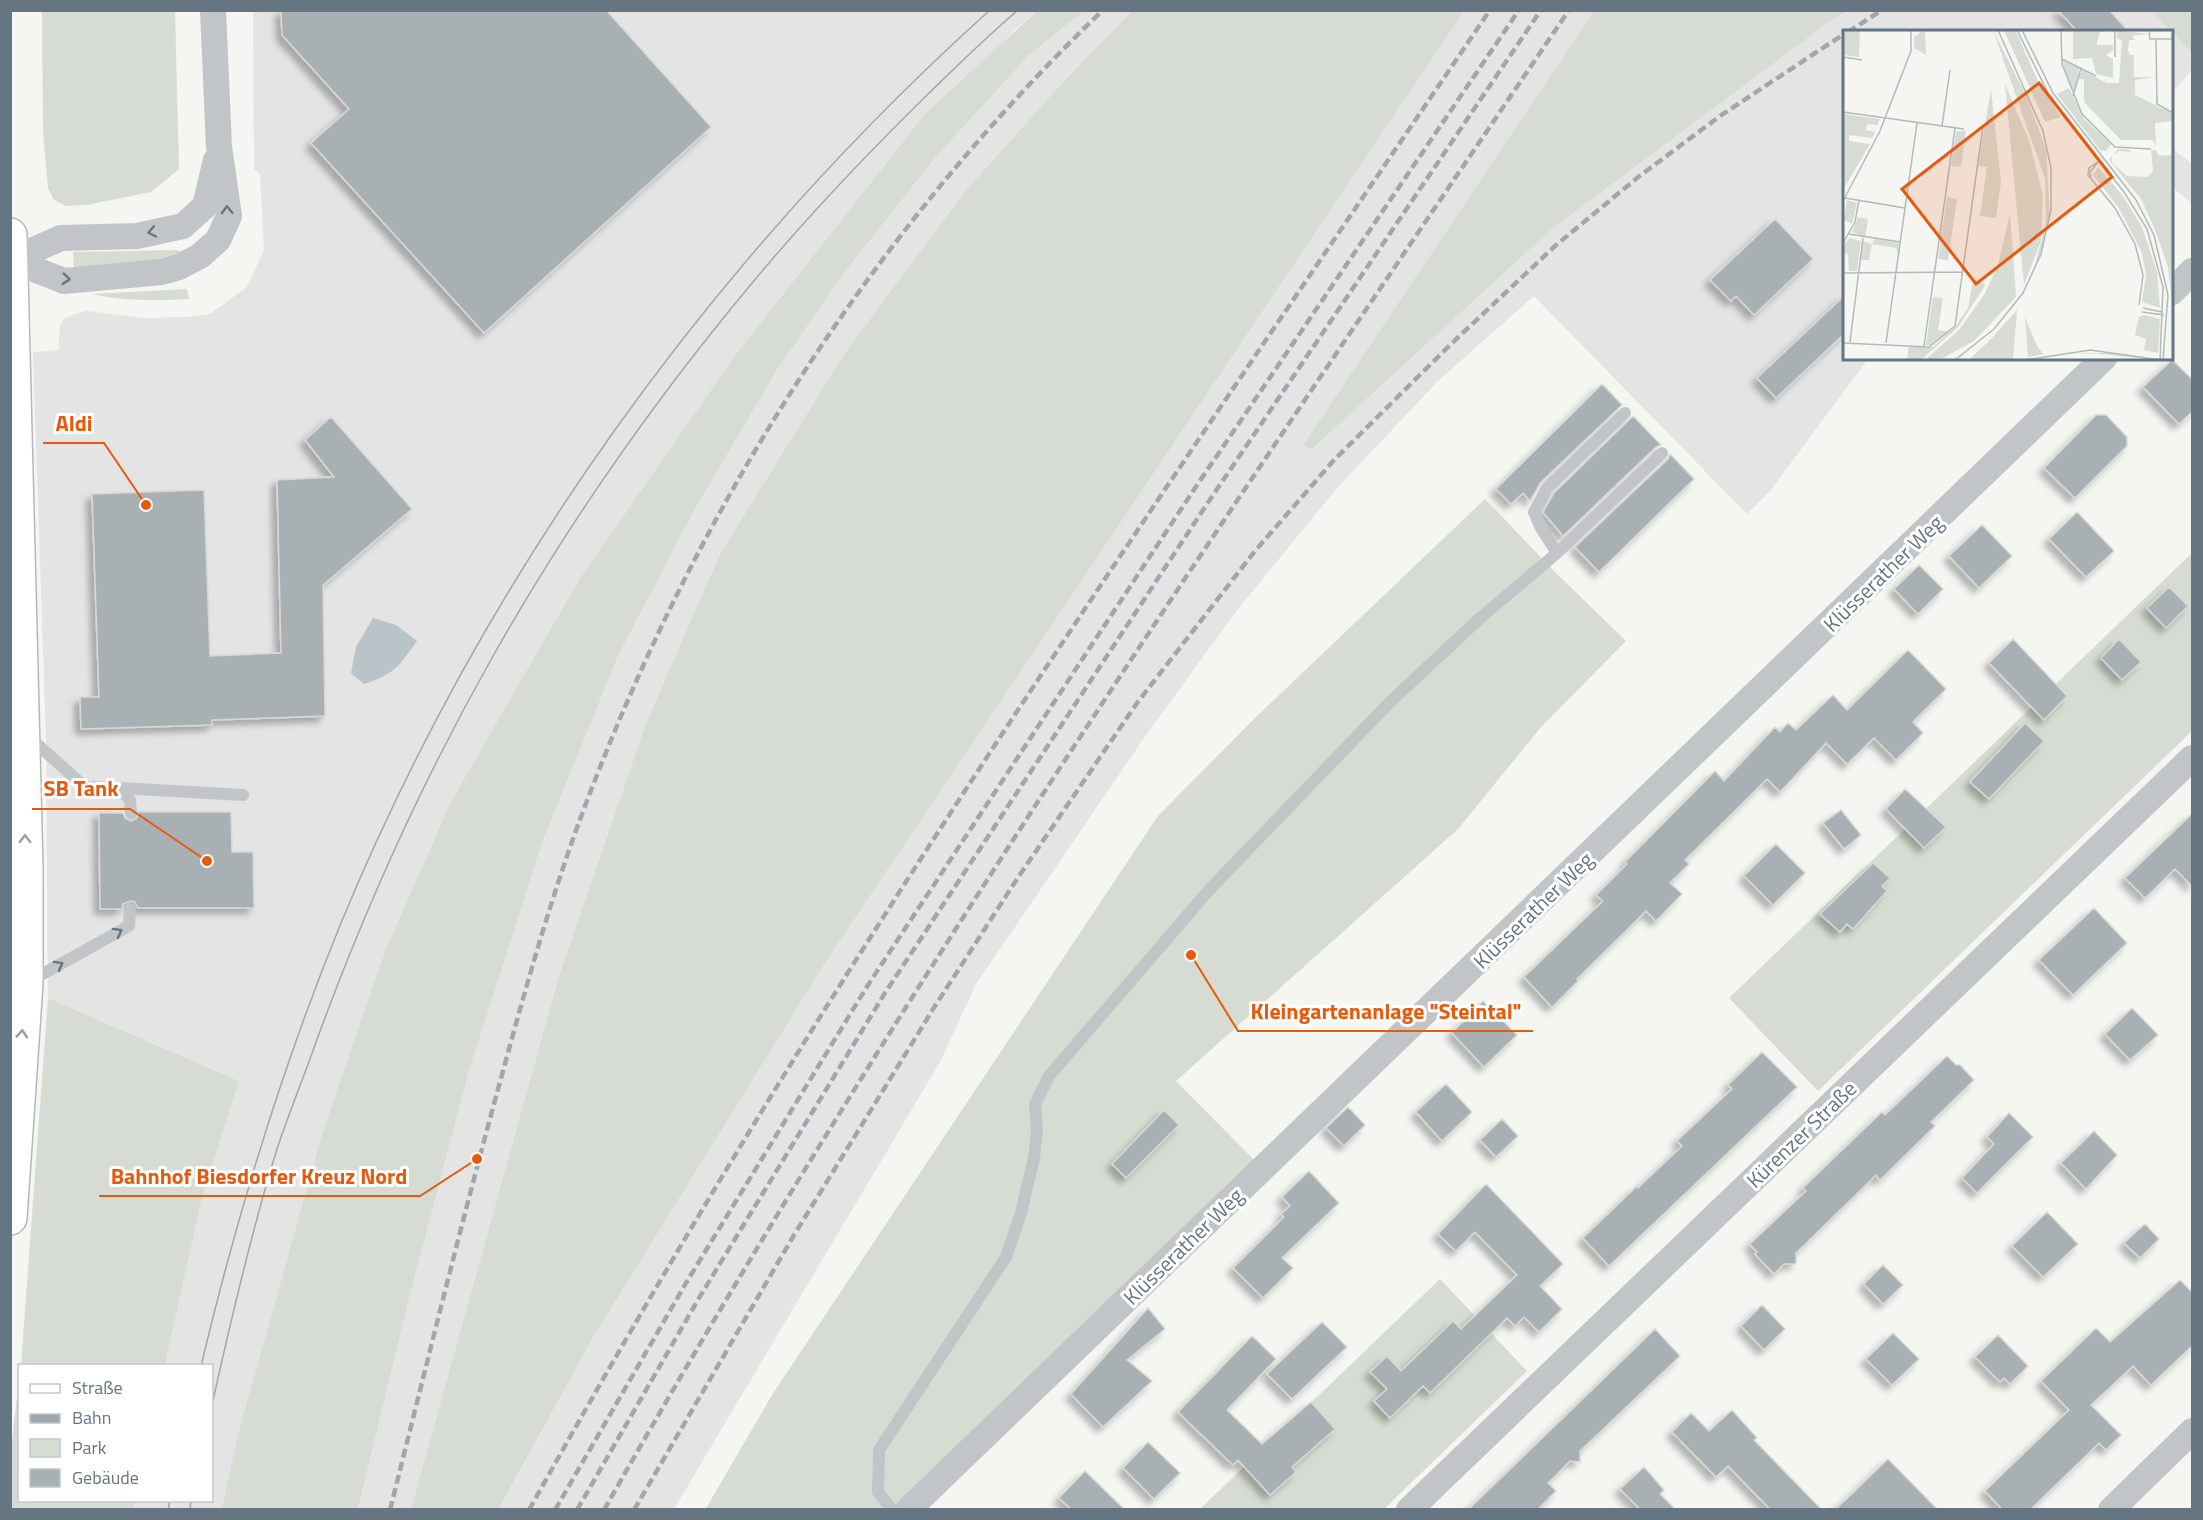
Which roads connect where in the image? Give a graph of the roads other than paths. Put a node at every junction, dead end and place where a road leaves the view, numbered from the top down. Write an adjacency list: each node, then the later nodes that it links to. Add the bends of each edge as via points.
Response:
1 (213, 10): 2 (street)
2 (219, 147): 4 (street, one-way to 4, via 205,206 183,226 137,236 61,238); 4 (street, one-way to 2, via 64,281 162,272 200,256 218,240 229,216)
3 (10, 235): 4 (main road)
4 (11, 260): 11 (main road)
5 (2193, 271): 6 (street)
6 (2173, 291)
7 (2102, 360): 21 (street, Klüsserather Weg)
8 (1625, 413): 10 (lane, via 1547,488 1534,512)
9 (1662, 453): 10 (lane)
10 (1557, 553): 20 (lane, via 1390,702 1209,890 1049,1076 1035,1104 1034,1158 1022,1213 1006,1257 879,1450 878,1492)
11 (24, 732): 13 (lane, via 85,787); 17 (main road, one-way to 11)
12 (2193, 758): 22 (street, Kürenzer Straße)
13 (119, 788): 14 (lane); 15 (lane, via 130,800)
14 (243, 795)
15 (131, 813)
16 (130, 909): 17 (lane, one-way to 16, via 129,926)
17 (26, 983): 18 (main road, one-way to 17)
18 (10, 1218)
19 (2193, 1431): 23 (street)
20 (892, 1509)
21 (908, 1509)
22 (1409, 1509)
23 (2111, 1509)

